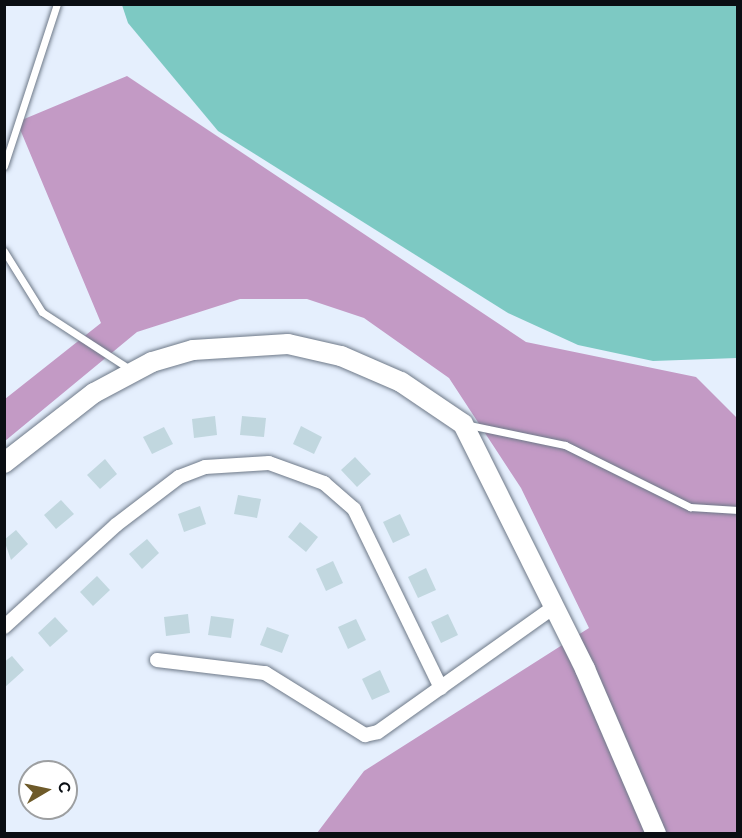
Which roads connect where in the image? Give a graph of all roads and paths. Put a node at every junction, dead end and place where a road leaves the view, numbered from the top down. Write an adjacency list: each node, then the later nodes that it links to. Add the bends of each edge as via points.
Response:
1 (57, 4): 2 (lane)
2 (4, 166)
3 (4, 251): 4 (lane, via 42,312)
4 (132, 370): 5 (street, via 194,350 288,345 341,356 401,382); 6 (street, via 63,414)
5 (463, 424): 7 (lane, via 565,445 690,507); 8 (street)
6 (4, 463)
7 (738, 510)
8 (555, 606): 11 (street); 12 (street)
9 (4, 627): 11 (street, via 116,525 179,477 205,467 269,463 324,483 354,509)
10 (157, 660): 11 (street, via 265,673 365,735 378,732)
11 (441, 688)
12 (656, 834)

